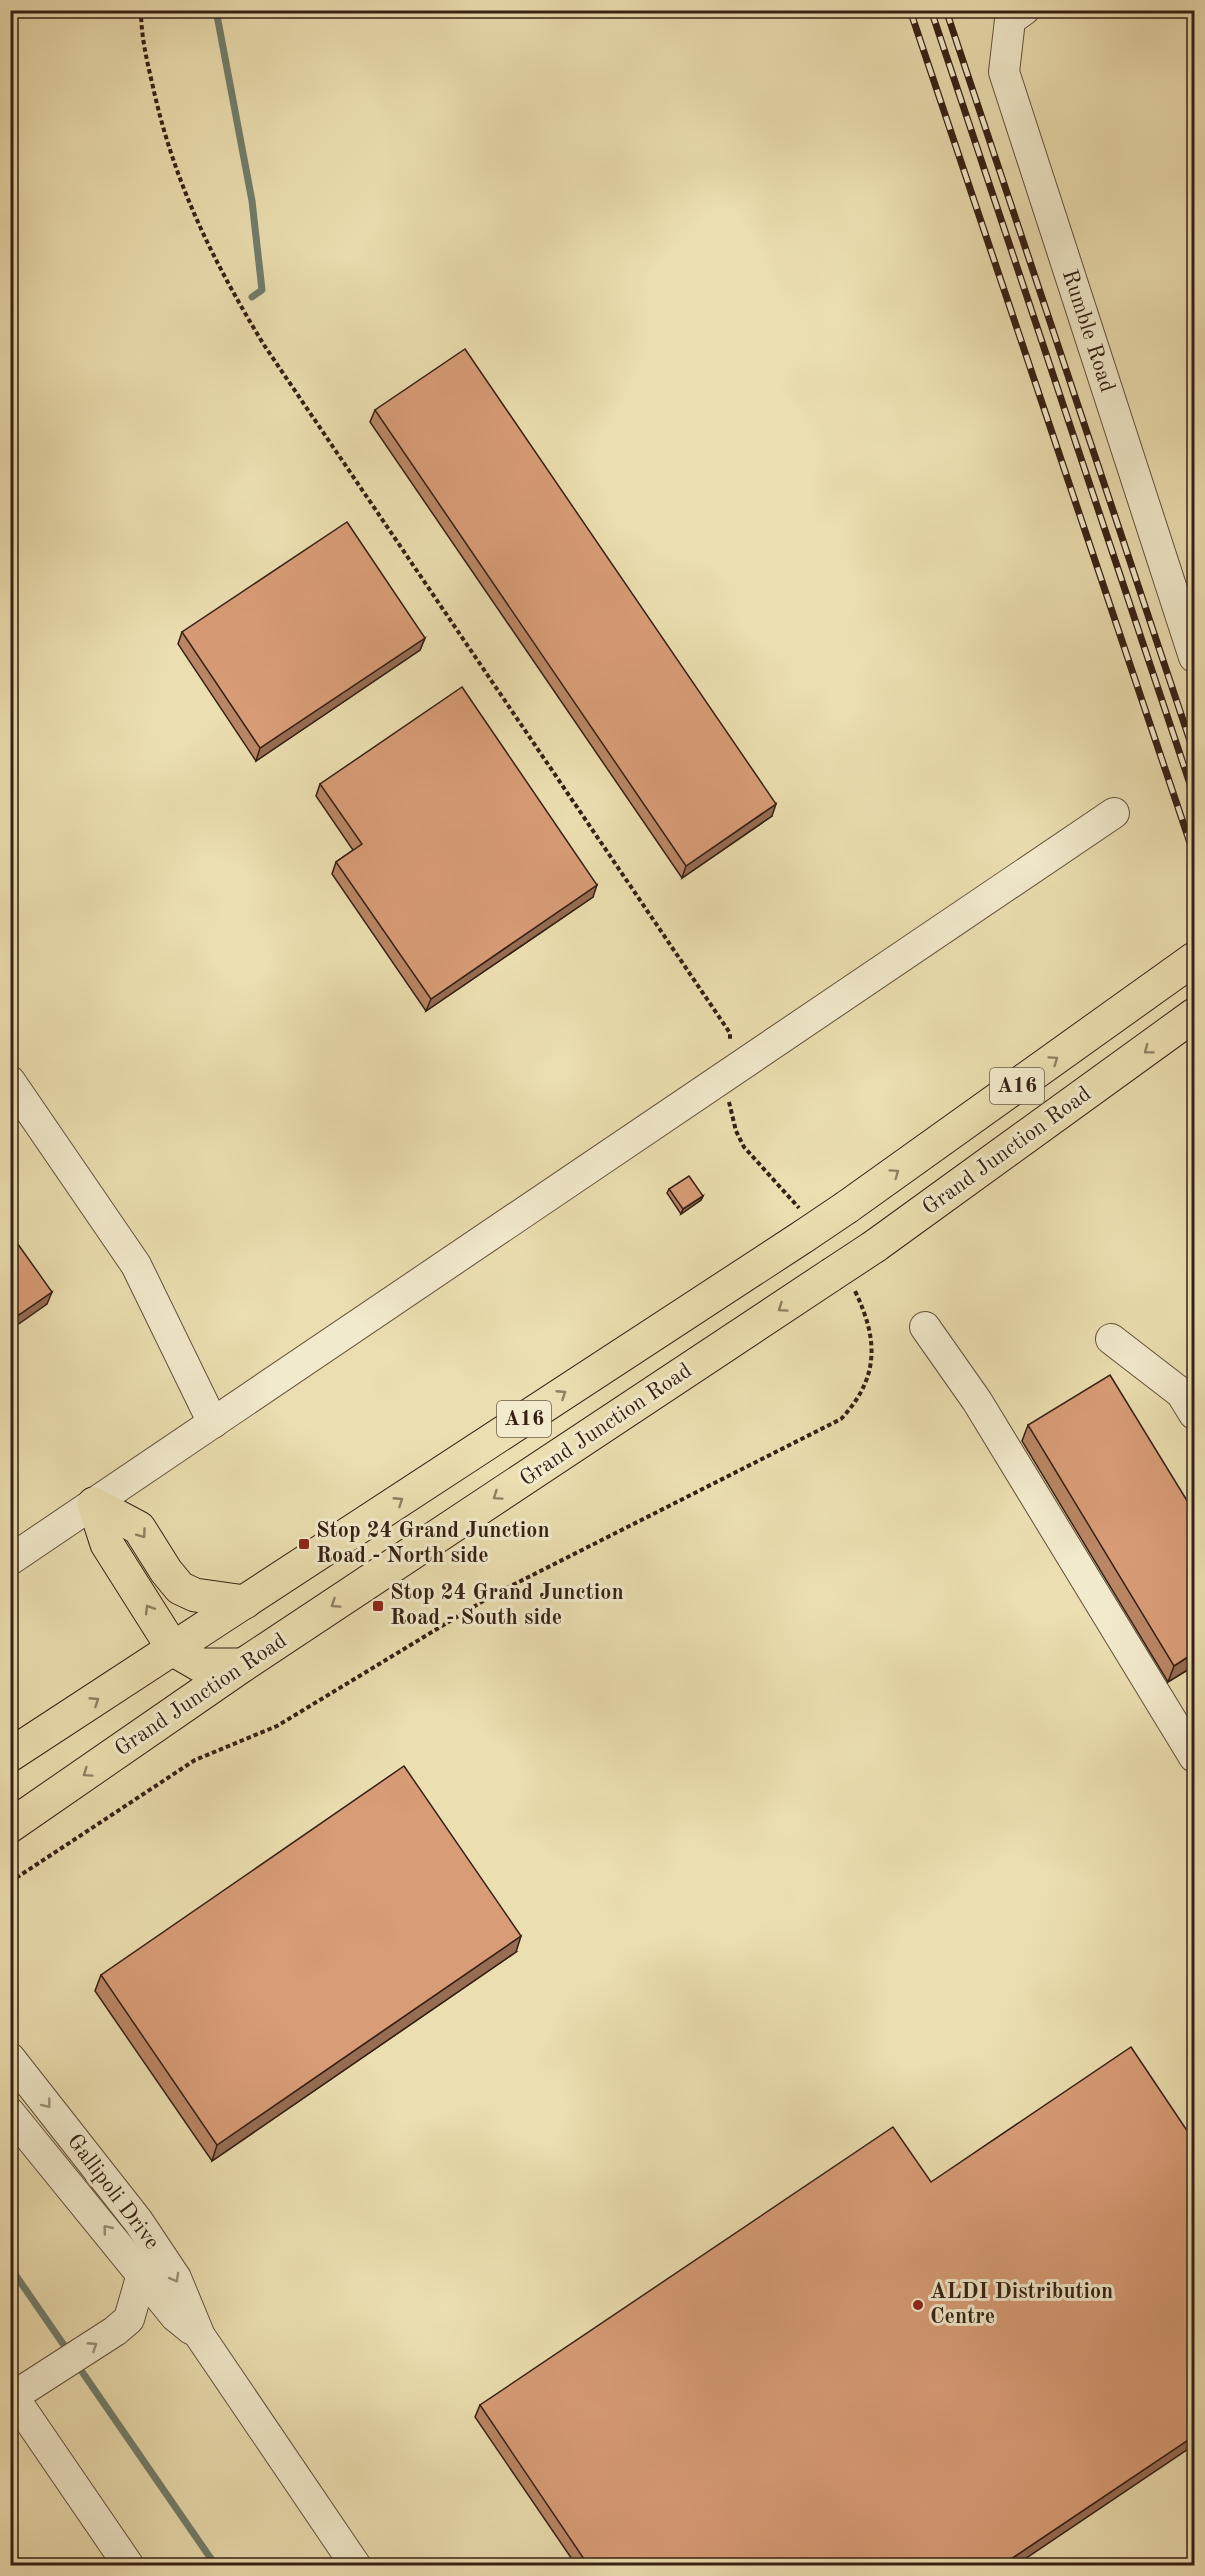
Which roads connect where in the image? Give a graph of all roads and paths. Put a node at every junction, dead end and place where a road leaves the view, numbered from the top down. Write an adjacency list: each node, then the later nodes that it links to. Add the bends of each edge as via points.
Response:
1 (141, 10): 7 (path, via 141,33 163,133 196,222 224,279 270,355 730,1033 731,1039)
2 (1024, 10): 3 (street, Rumble Road, via 1010,20 1004,72)
3 (1194, 657)
4 (1114, 813): 8 (street)
5 (1191, 962): 18 (highway, Grand Junction Road / A16, one-way to 5, bridge, via 847,1207)
6 (1194, 1015): 11 (highway, Grand Junction Road / A16, one-way to 11, bridge, via 875,1246)
7 (724, 1045)
8 (721, 1080): 10 (path, via 744,1147); 15 (street)
9 (10, 1081): 15 (street, via 136,1265)
10 (794, 1201)
11 (843, 1283): 20 (highway, Grand Junction Road / A16, one-way to 20); 24 (path, via 864,1311 872,1339 871,1372 856,1403 841,1419 494,1595 277,1726 195,1760)
12 (925, 1327): 22 (street, via 977,1401)
13 (1111, 1339): 14 (street, via 1181,1393)
14 (1194, 1414)
15 (213, 1423): 16 (street)
16 (94, 1504): 17 (street); 18 (highway, one-way to 18, via 139,1528 180,1588 195,1595); 19 (highway, one-way to 16, via 107,1544)
17 (10, 1560)
18 (245, 1602): 19 (highway, Grand Junction Road / A16)
19 (174, 1650): 20 (highway, via 200,1665); 21 (highway, Grand Junction Road / A16, one-way to 19)
20 (243, 1665): 23 (highway, Grand Junction Road / A16, one-way to 23)
21 (10, 1755)
22 (1194, 1757)
23 (10, 1826)
24 (10, 1882)
25 (10, 2058): 28 (street, Gallipoli Drive, one-way to 28, via 154,2245 176,2278)
26 (10, 2113): 27 (street, Gallipoli Drive, one-way to 26)
27 (142, 2274): 28 (street, Gallipoli Drive, via 175,2316); 29 (street, one-way to 27, via 56,2371 129,2319)
28 (200, 2336): 31 (street, Gallipoli Drive)
29 (12, 2394): 30 (street)
30 (129, 2565)
31 (356, 2565)

